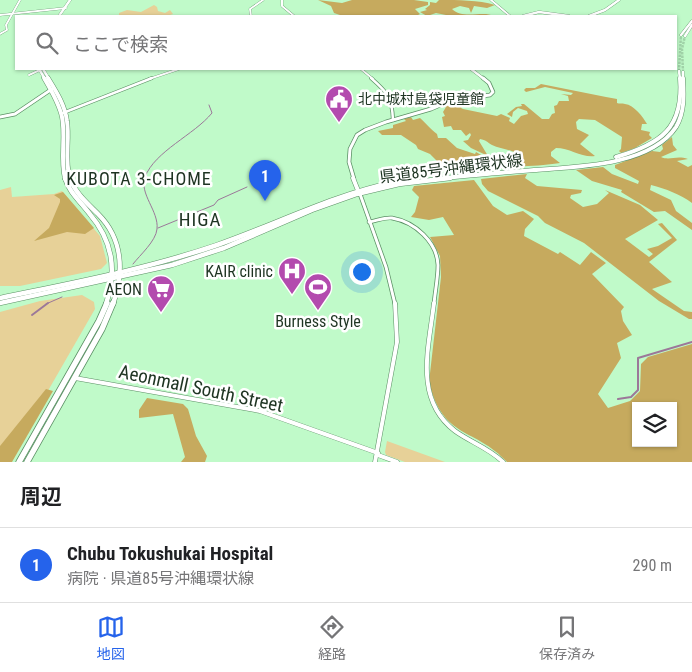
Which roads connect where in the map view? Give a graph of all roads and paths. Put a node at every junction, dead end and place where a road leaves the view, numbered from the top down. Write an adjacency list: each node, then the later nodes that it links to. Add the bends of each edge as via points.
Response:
1 (20, 0): 8 (street)
2 (72, 0): 7 (main road)
3 (263, 0): 11 (street, via 250,9)
4 (282, 0): 12 (street, via 282,6)
5 (491, 0): 13 (street)
6 (619, 0): 16 (main road)
7 (65, 8): 8 (street); 10 (main road)
8 (12, 14): 9 (street); 19 (street, via 6,24 7,30)
9 (0, 15)
10 (61, 15)
11 (251, 15)
12 (293, 15)
13 (509, 15)
14 (526, 15): 15 (main road)
15 (557, 15)
16 (592, 15)
17 (692, 21): 18 (main road, via 683,35)
18 (692, 25)
19 (0, 34)
20 (39, 70): 27 (street)
21 (41, 70): 28 (main road)
22 (42, 70): 29 (main road)
23 (176, 70): 32 (street)
24 (362, 70): 34 (street, via 387,92)
25 (472, 70): 34 (main road, via 490,84 493,92 490,95 449,101)
26 (681, 72): 35 (main road, via 682,113)
27 (29, 75)
28 (47, 84): 29 (main road); 31 (main road)
29 (52, 89): 30 (main road); 31 (main road); 32 (main road)
30 (53, 95): 31 (main road); 32 (main road)
31 (39, 96): 33 (main road, via 20,113)
32 (63, 113): 39 (main road, via 62,165 65,179 70,190 106,234); 39 (main road, via 67,122 67,166 71,180 112,231 119,251)
33 (0, 117)
34 (393, 120): 37 (main road, via 363,132 352,141 348,161)
35 (676, 123): 36 (main road, 県道85号沖縄環状線, via 654,141 609,159); 36 (main road, 県道85号沖縄環状線, via 662,140 640,153 600,164)
36 (518, 171): 37 (main road, 県道85号沖縄環状線)
37 (359, 192): 38 (street); 39 (main road, 県道85号沖縄環状線, via 200,256)
38 (369, 222): 43 (street, via 393,288 398,322); 48 (street, via 398,220 420,232 433,247 438,267 426,376 430,402 452,430)
39 (117, 275): 40 (main road, 県道85号沖縄環状線); 41 (main road, 県道85号沖縄環状線); 42 (main road, via 111,311); 44 (main road, via 99,321)
40 (0, 298)
41 (0, 303)
42 (74, 378): 43 (street, Aeonmall South Street, via 260,411); 45 (main road)
43 (378, 454): 46 (street); 47 (street, Aeonmall South Street)
44 (19, 462)
45 (27, 462)
46 (376, 462)
47 (397, 462)
48 (503, 462)

